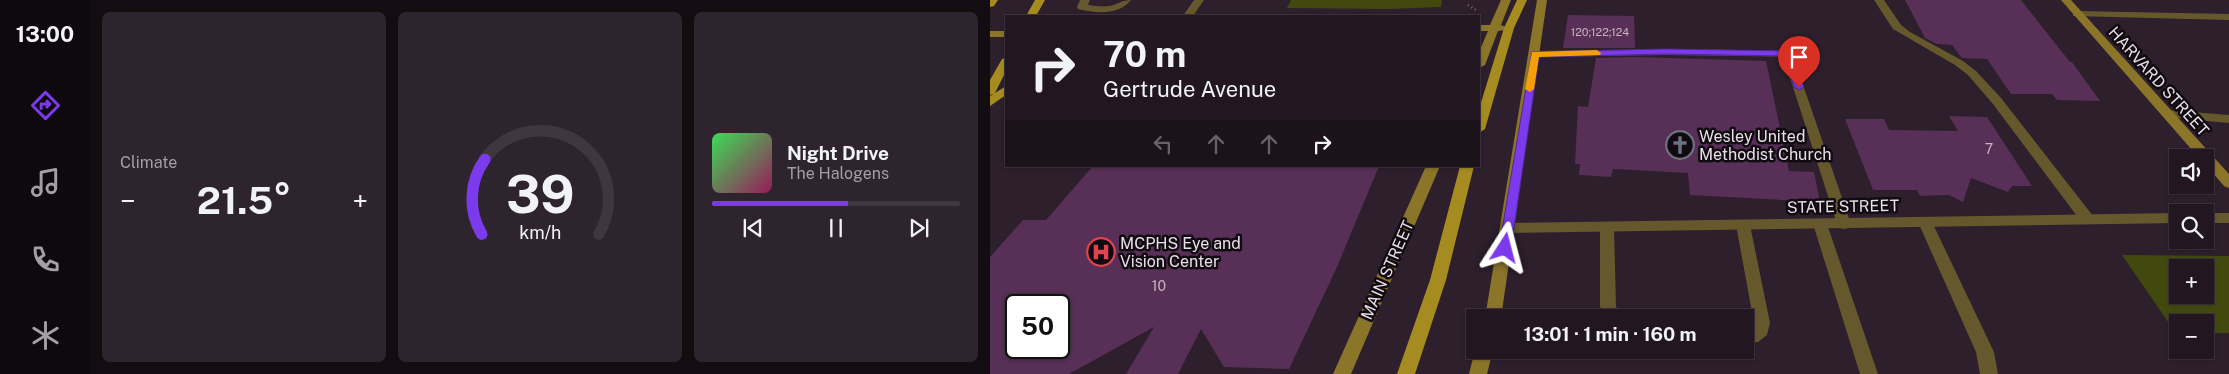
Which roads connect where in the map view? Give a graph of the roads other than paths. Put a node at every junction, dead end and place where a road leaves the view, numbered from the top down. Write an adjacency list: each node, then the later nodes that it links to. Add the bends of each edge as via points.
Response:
1 (993, 0): 11 (main road)
2 (1040, 0): 13 (main road)
3 (1085, 0): 4 (street, via 1082,7 1108,9 1120,7)
4 (1126, 0)
5 (1199, 0): 14 (street)
6 (1506, 0): 17 (main road)
7 (1522, 0): 18 (main road)
8 (1542, 0): 22 (main road)
9 (1879, 0): 38 (street, via 1897,27 1972,73)
10 (2066, 0): 12 (main road, HARVARD STREET)
11 (990, 4)
12 (2077, 14): 15 (street); 29 (main road, HARVARD STREET)
13 (1032, 15)
14 (1189, 15)
15 (2229, 17)
16 (1480, 28): 17 (main road)
17 (1495, 28): 18 (main road); 25 (main road)
18 (1510, 28): 31 (main road)
19 (990, 34): 20 (main road)
20 (1005, 34)
21 (1788, 53): 22 (street); 23 (street); 41 (street)
22 (1535, 54): 44 (main road)
23 (1813, 54)
24 (1005, 63): 26 (main road)
25 (1480, 63)
26 (990, 91)
27 (1005, 91): 28 (main road)
28 (990, 102)
29 (2167, 114): 30 (street); 34 (main road, HARVARD STREET)
30 (2229, 119)
31 (1480, 125)
32 (1433, 167): 49 (main road, MAIN STREET)
33 (1467, 167): 50 (main road, via 1438,280)
34 (2229, 183)
35 (2169, 218): 38 (street, STATE STREET)
36 (2214, 218): 37 (street)
37 (2229, 218)
38 (2088, 220): 39 (street, STATE STREET)
39 (1925, 222): 41 (street, STATE STREET); 53 (street, via 1986,352)
40 (1820, 224): 41 (street, STATE STREET); 42 (street, STATE STREET); 52 (street)
41 (1844, 224)
42 (1743, 225): 43 (street, STATE STREET); 47 (street, via 1762,323 1761,330)
43 (1607, 227): 44 (street, STATE STREET); 46 (street)
44 (1508, 228): 45 (main road)
45 (1494, 309)
46 (1609, 309)
47 (1754, 335)
48 (1482, 359): 51 (main road)
49 (1342, 374)
50 (1406, 374)
51 (1478, 374)
52 (1869, 374)
53 (1989, 374)

